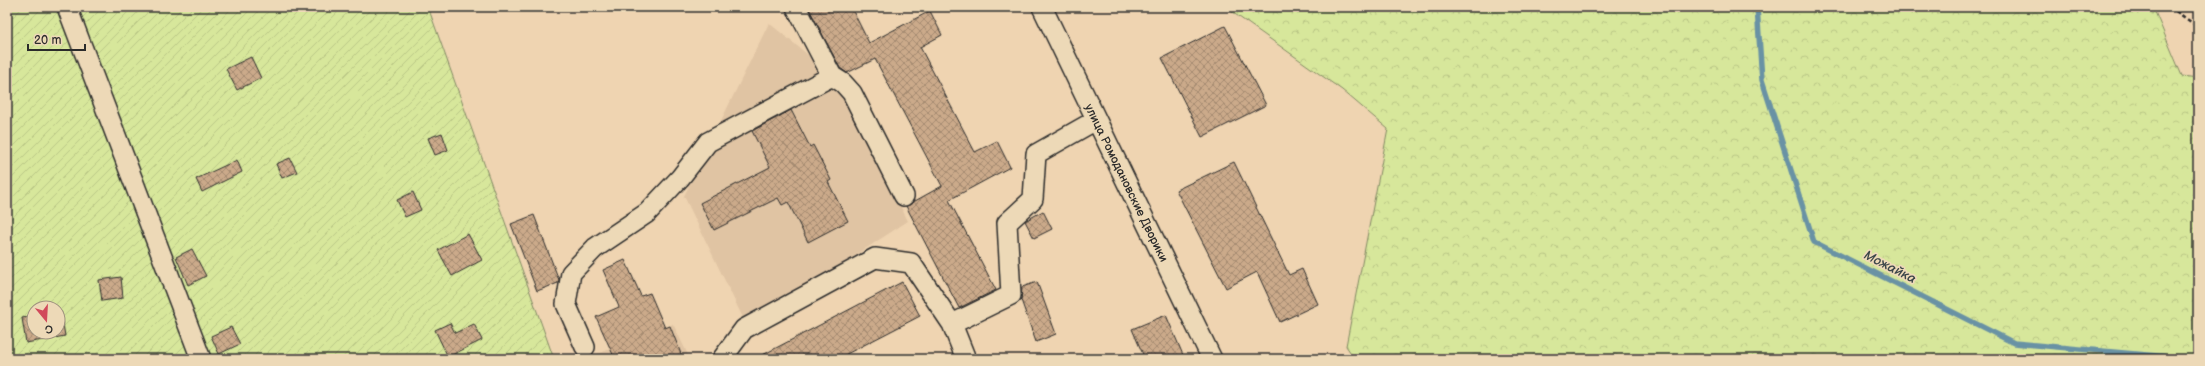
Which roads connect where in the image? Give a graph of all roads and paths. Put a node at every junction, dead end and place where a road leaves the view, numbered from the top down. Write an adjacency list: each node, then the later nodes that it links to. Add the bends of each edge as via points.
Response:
1 (67, 7): 11 (street)
2 (796, 7): 6 (street)
3 (1042, 7): 7 (street, улица Ромодановские Дворики)
4 (2170, 7): 5 (path)
5 (2198, 27)
6 (832, 76): 8 (street, via 852,93); 10 (street, via 708,142 680,178 647,213 595,248 571,273 566,304)
7 (1096, 120): 9 (street, via 1036,154 1033,199 1006,223 1011,295); 14 (street, улица Ромодановские Дворики)
8 (904, 196)
9 (952, 324): 12 (street, via 911,263 875,258 744,329); 13 (street)
10 (585, 347)
11 (201, 359)
12 (722, 359)
13 (966, 359)
14 (1212, 359)

